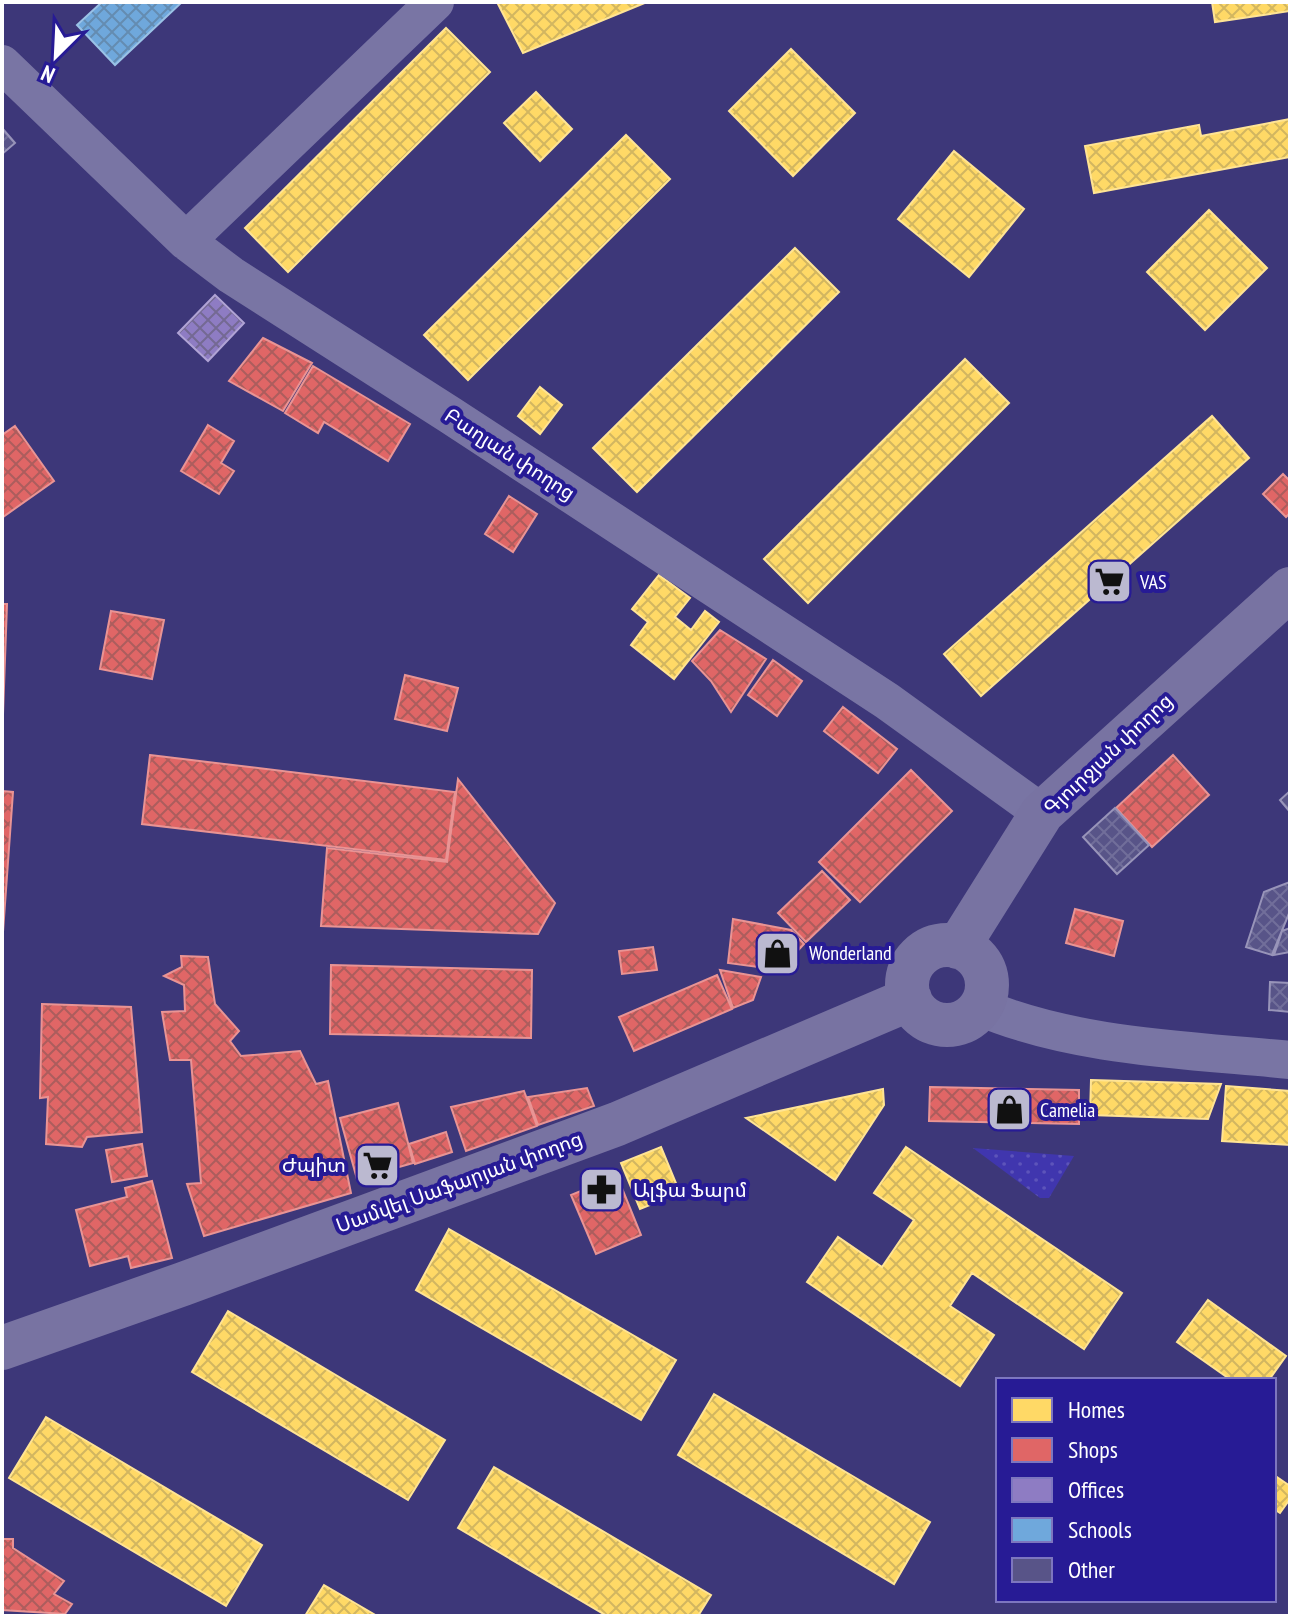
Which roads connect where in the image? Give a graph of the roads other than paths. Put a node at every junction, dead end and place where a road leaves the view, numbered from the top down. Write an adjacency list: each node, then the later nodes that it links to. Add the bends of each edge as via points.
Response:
1 (435, 2): 3 (street)
2 (2, 64): 3 (street, Բաղյան փողոց)
3 (186, 241): 5 (street, Բաղյան փողոց, via 887,701)
4 (1290, 589): 5 (main road, Գյուրջյան փողոց)
5 (1042, 813): 6 (main road, Գյուրջյան փողոց)
6 (958, 947): 7 (main road, via 933,947 913,963); 8 (main road, via 969,952 984,972)
7 (910, 999): 8 (main road, via 916,1010 948,1025); 10 (main road, Սամվել Սաֆարյան փողոց, via 617,1124)
8 (980, 1007): 9 (street, via 1067,1036)
9 (1290, 1060)
10 (2, 1348)

